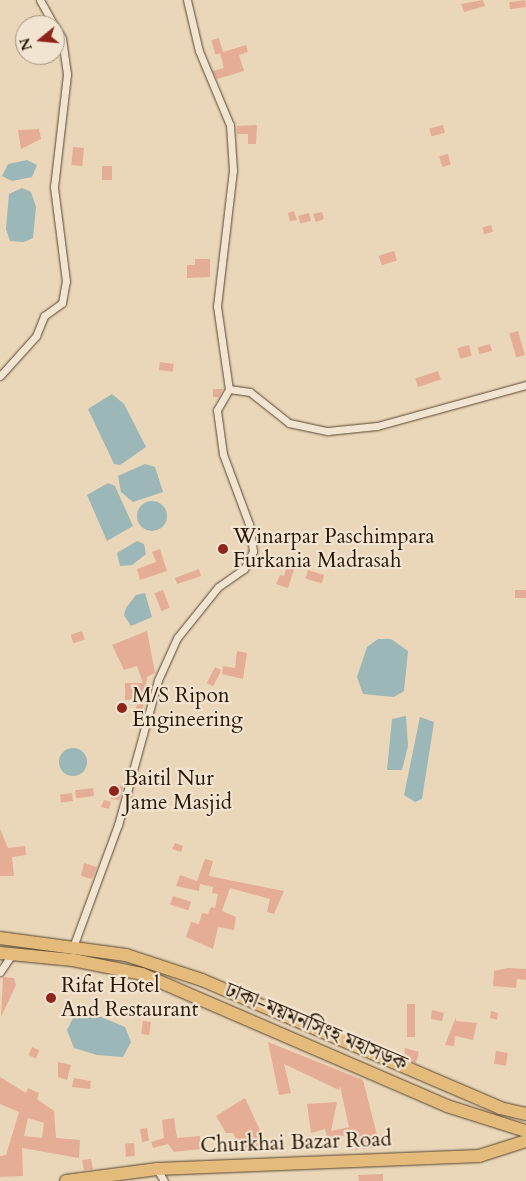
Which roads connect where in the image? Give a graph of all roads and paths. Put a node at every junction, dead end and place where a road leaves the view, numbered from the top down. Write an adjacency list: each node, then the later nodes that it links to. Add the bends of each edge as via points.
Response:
1 (40, 0): 3 (street)
2 (187, 0): 7 (street, via 198,51 230,125 233,170 217,306)
3 (49, 15)
4 (65, 60): 5 (street, via 67,74 54,187 66,281 62,303 44,316 36,336)
5 (0, 376)
6 (526, 385): 7 (street, via 377,426 328,431 288,423 250,392)
7 (229, 389): 9 (street, via 218,410 223,454 249,524 253,551 244,569 218,587 177,638 162,672 118,826)
8 (0, 938): 9 (highway, ঢাকা-ময়মনসিংহ মহাসড়ক)
9 (73, 947): 12 (highway, ঢাকা-ময়মনসিংহ মহাসড়ক, via 126,956 202,980 500,1108)
10 (6, 953): 11 (street); 13 (highway, ঢাকা-ময়মনসিংহ মহাসড়ক, via 142,974 447,1106)
11 (0, 972)
12 (526, 1114)
13 (526, 1132)
14 (526, 1141): 15 (highway, Churkhai Bazar Road, via 479,1156)
15 (157, 1169): 16 (highway, Churkhai Bazar Road); 17 (street)
16 (66, 1181)
17 (164, 1181)

